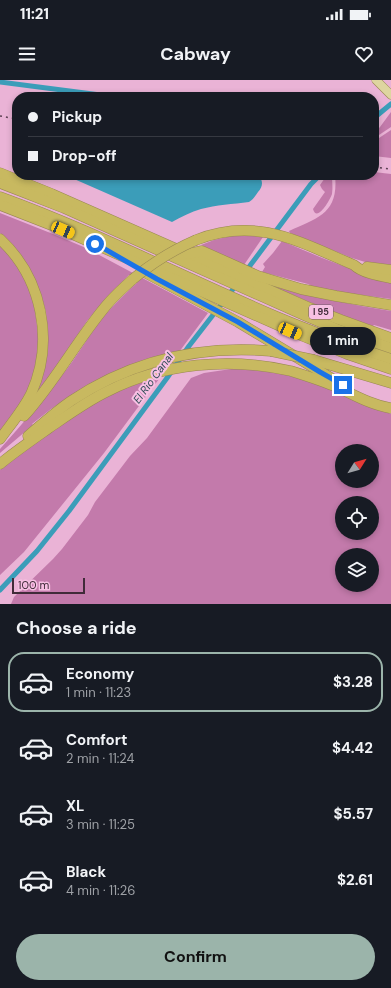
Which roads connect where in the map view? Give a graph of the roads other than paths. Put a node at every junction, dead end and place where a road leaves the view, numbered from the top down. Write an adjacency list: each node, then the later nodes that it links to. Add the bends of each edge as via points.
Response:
1 (376, 80): 2 (main road)
2 (389, 93)
3 (0, 173): 4 (highway, I 95)
4 (12, 178)
5 (17, 180): 12 (highway, I 95)
6 (0, 183): 12 (highway)
7 (0, 197): 15 (highway, via 60,220)
8 (0, 205): 15 (highway, via 54,226)
9 (0, 239): 26 (highway, via 23,266 33,286 43,336 41,363 34,386 20,413)
10 (354, 265): 11 (highway); 13 (highway, via 364,271); 26 (highway, bridge, via 286,237 256,231 228,231 182,246 133,279 115,296 26,414)
11 (391, 270)
12 (228, 272): 14 (highway, I 95)
13 (391, 278)
14 (253, 283): 17 (highway, via 280,283 310,291); 18 (highway, I 95); 19 (highway, via 290,310)
15 (211, 297): 16 (highway); 25 (highway, via 228,317 330,378)
16 (238, 304): 20 (highway); 21 (highway, via 282,328)
17 (391, 305)
18 (391, 338)
19 (391, 348)
20 (391, 359)
21 (391, 369)
22 (361, 374): 23 (highway); 24 (highway); 27 (highway, bridge, via 271,351 202,352 161,360 126,372 86,391)
23 (391, 383)
24 (391, 388)
25 (390, 408): 28 (highway, via 310,377 279,369 225,364 192,366 151,374 117,386 55,423)
26 (0, 440)
27 (0, 458)
28 (0, 464)

